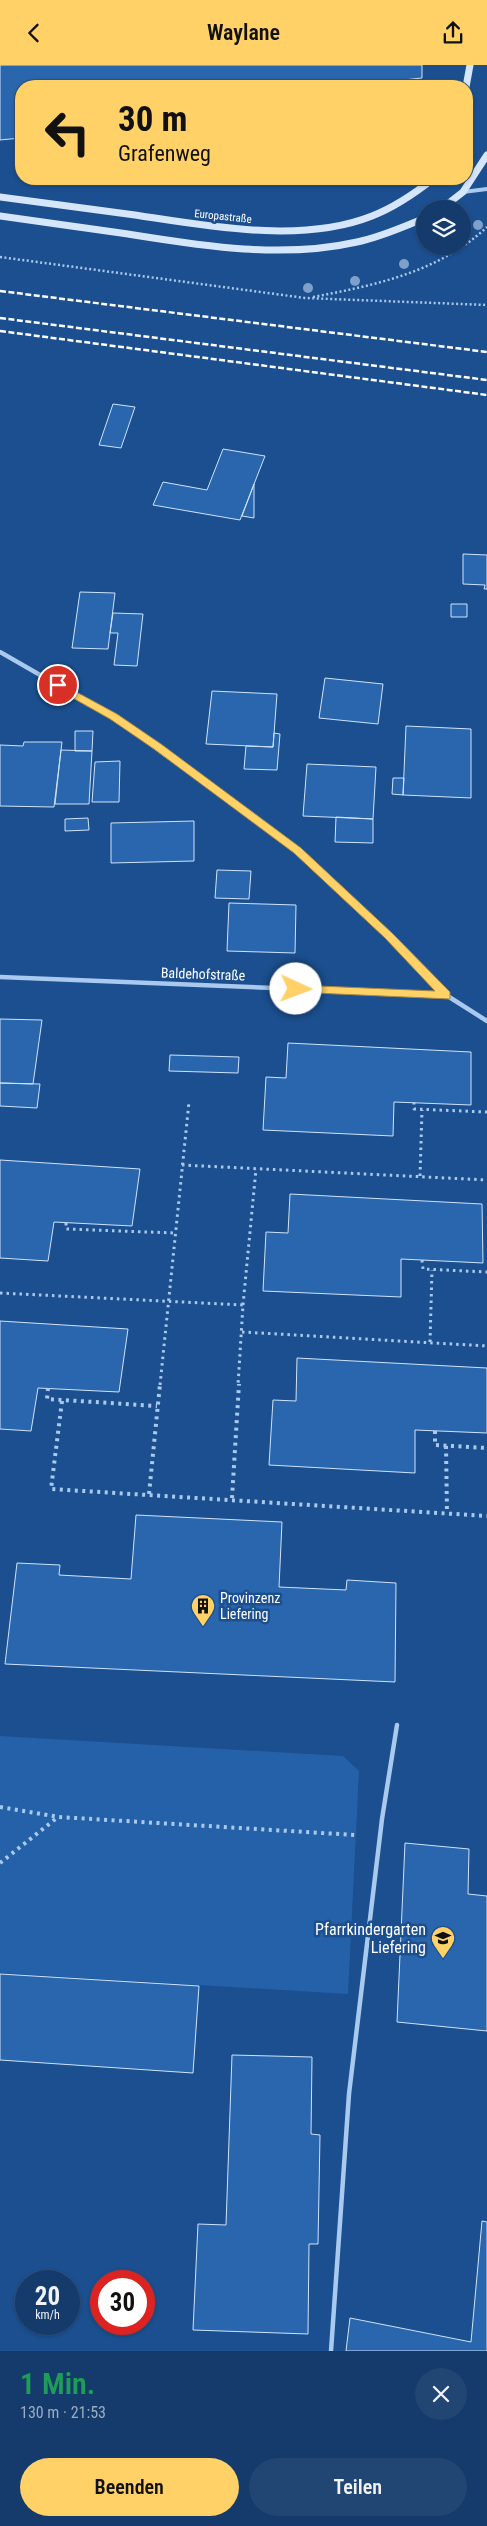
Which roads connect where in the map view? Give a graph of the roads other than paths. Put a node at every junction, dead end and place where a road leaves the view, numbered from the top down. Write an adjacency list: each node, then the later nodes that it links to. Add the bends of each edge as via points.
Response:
1 (470, 65): 2 (street)
2 (467, 80)
3 (487, 155): 4 (street)
4 (473, 177)
5 (426, 185): 9 (street, Europastraße, via 386,210 357,220 276,230 234,228)
6 (468, 185): 8 (street)
7 (487, 189): 8 (street)
8 (463, 192): 10 (street)
9 (0, 197)
10 (453, 200)
11 (0, 216): 12 (street, via 225,248 287,251 354,243 380,237)
12 (416, 222)
13 (0, 652): 15 (street, via 113,717 297,850 388,935)
14 (0, 977): 15 (street, Baldehofstraße)
15 (446, 995): 16 (street)
16 (487, 1021)
17 (397, 1725): 18 (lane, via 380,1836 350,2094)
18 (331, 2351)

